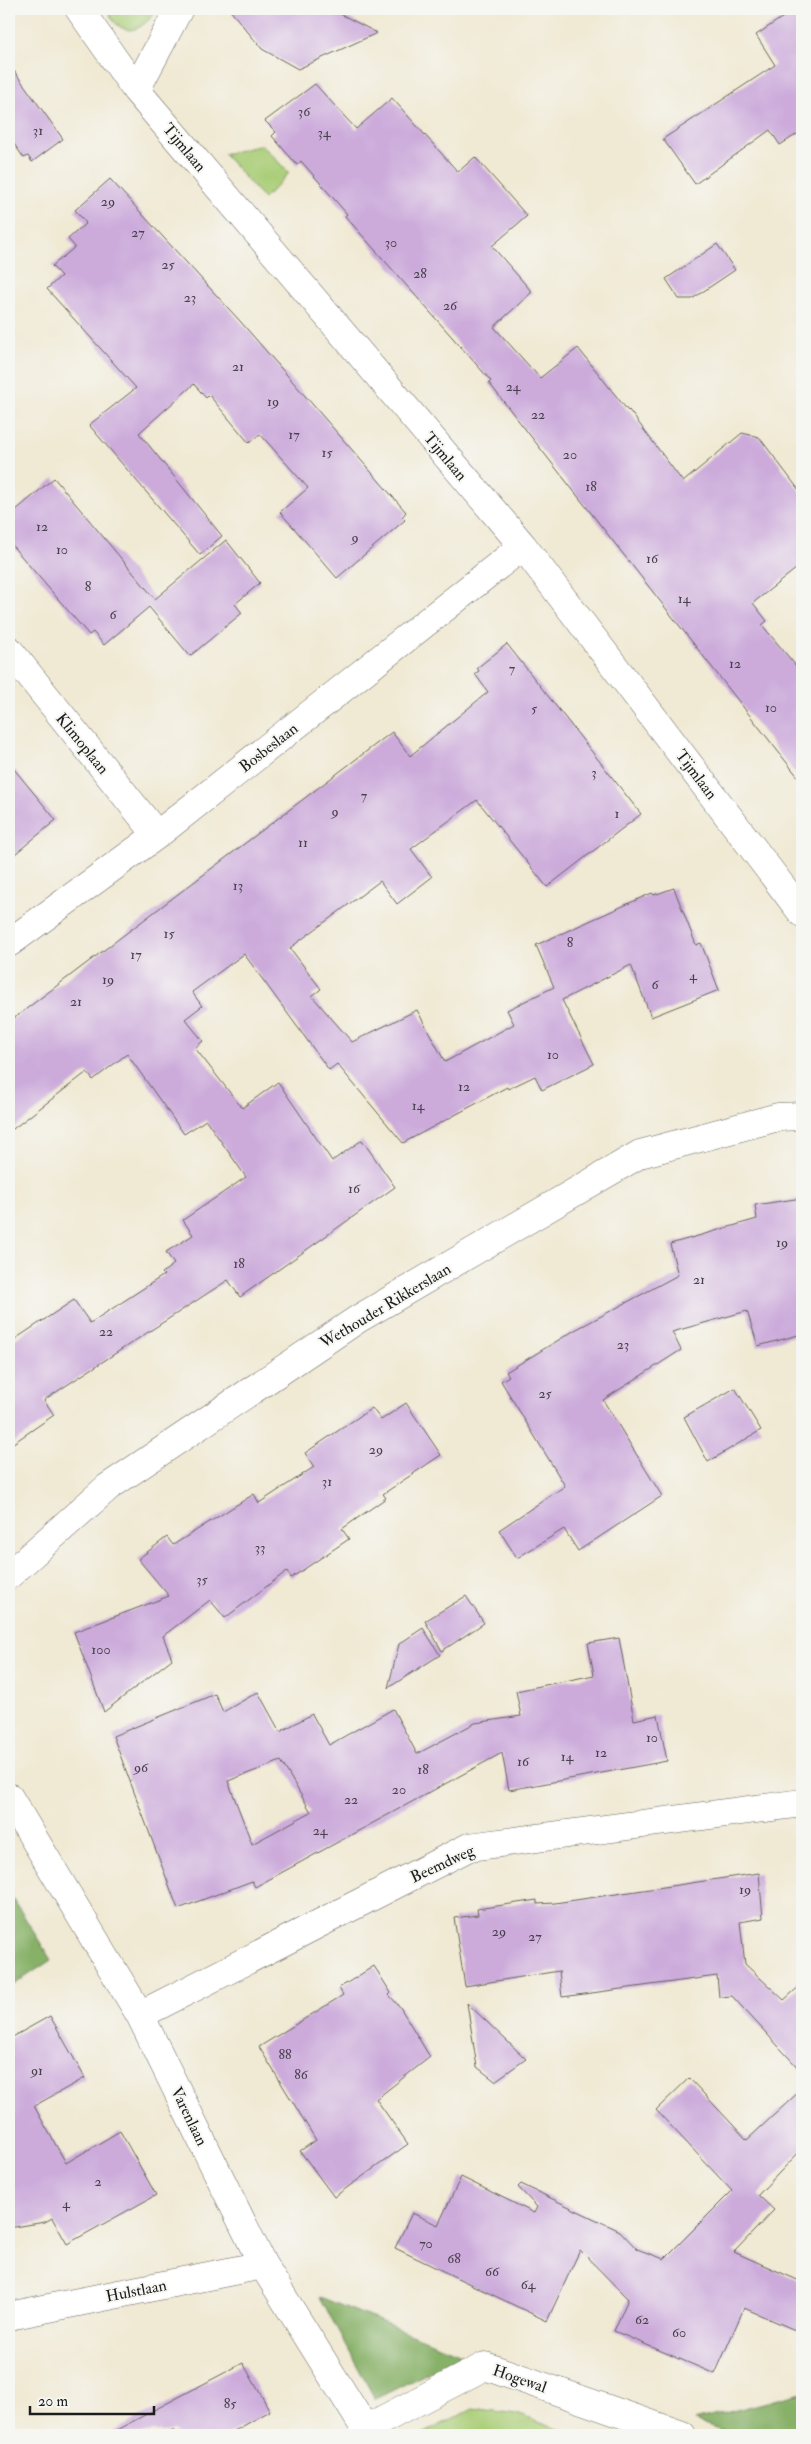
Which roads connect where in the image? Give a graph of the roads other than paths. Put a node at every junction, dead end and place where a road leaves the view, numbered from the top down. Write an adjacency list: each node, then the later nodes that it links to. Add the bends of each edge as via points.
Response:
1 (79, 9): 3 (street, Tijmlaan)
2 (180, 9): 3 (street)
3 (136, 90): 4 (street, Tijmlaan)
4 (523, 546): 6 (street, Bosbeslaan); 7 (street, Tijmlaan)
5 (9, 650): 6 (street, Klimoplaan)
6 (157, 835): 8 (street, Bosbeslaan)
7 (802, 913)
8 (9, 943)
9 (802, 1116): 10 (street, Wethouder Rikkerslaan, via 778,1117 640,1154 358,1319 108,1487)
10 (9, 1575)
11 (9, 1797): 13 (street, Varenlaan)
12 (802, 1803): 13 (street, Beemdweg, via 469,1847)
13 (140, 2014): 14 (street, Varenlaan)
14 (263, 2264): 15 (street, Hulstlaan); 16 (street, Varenlaan)
15 (9, 2316)
16 (367, 2432): 17 (street, Hogewal, via 485,2366)
17 (682, 2435)

